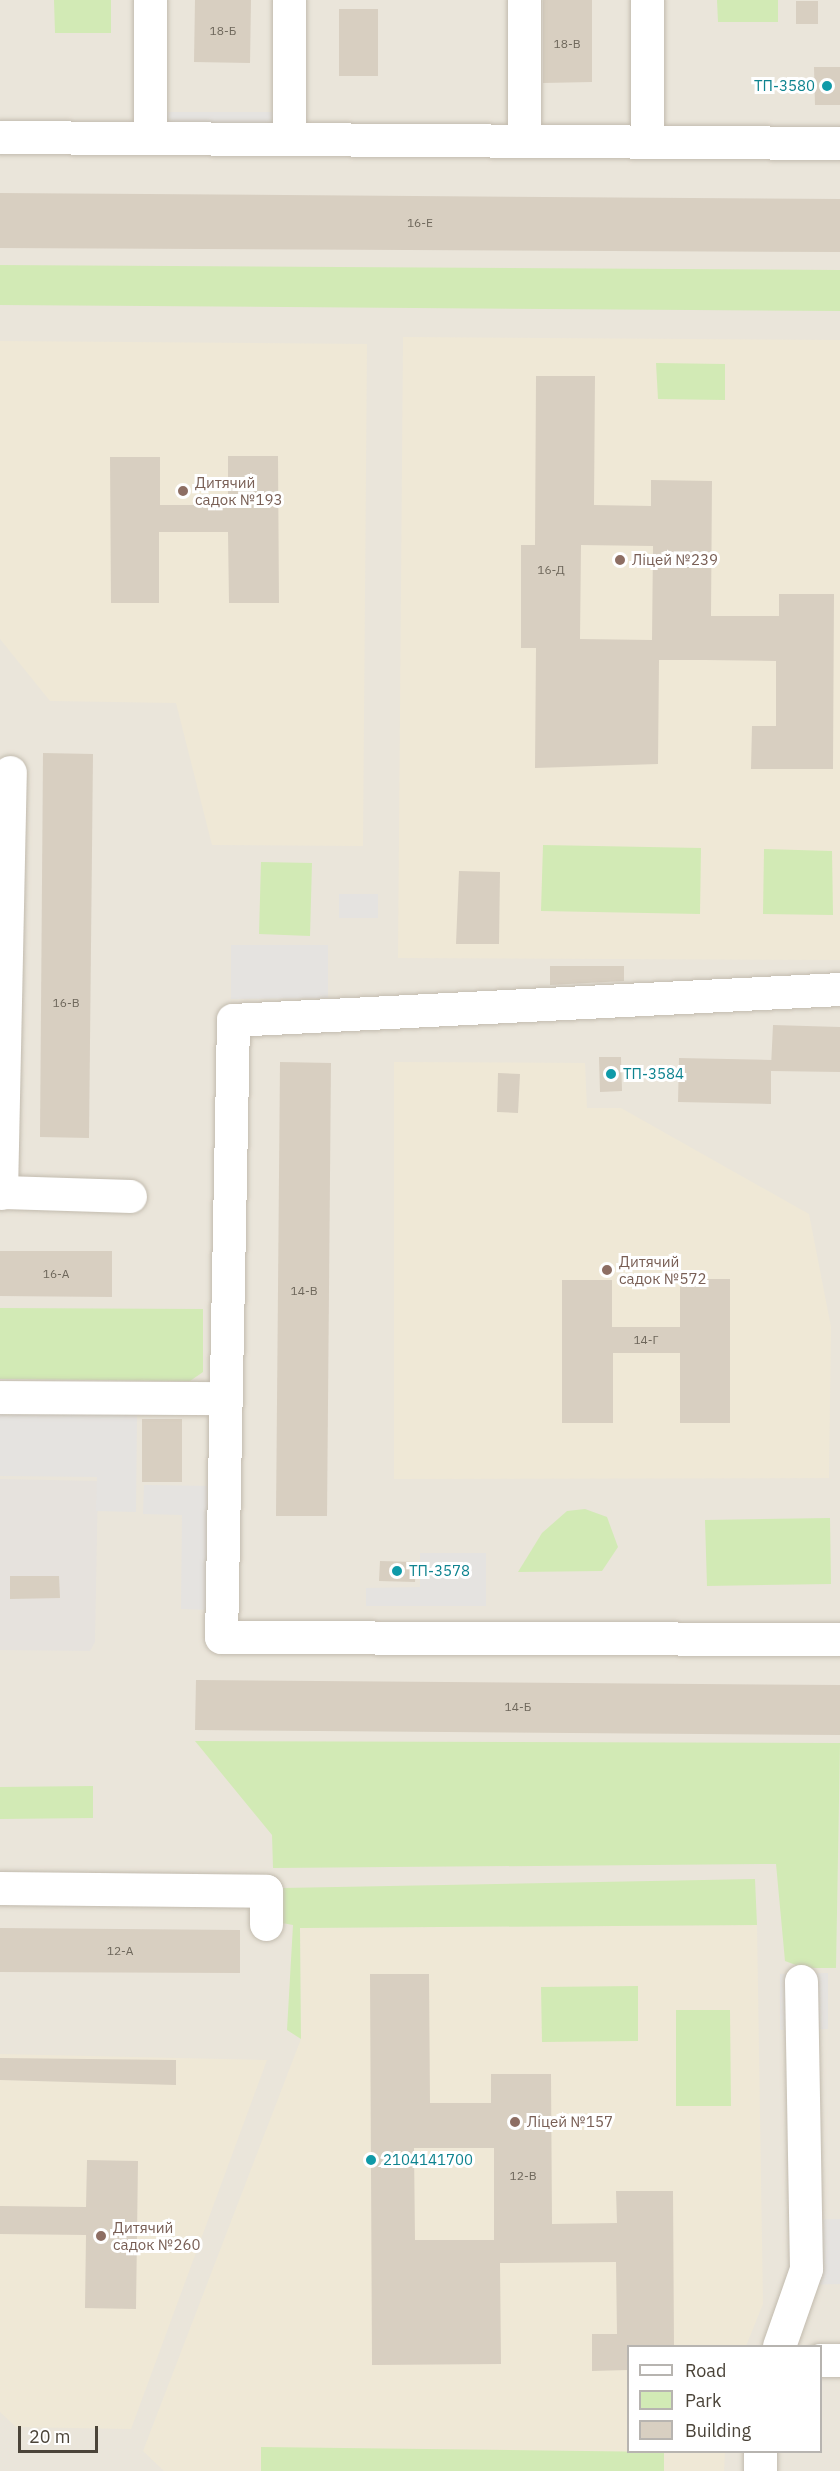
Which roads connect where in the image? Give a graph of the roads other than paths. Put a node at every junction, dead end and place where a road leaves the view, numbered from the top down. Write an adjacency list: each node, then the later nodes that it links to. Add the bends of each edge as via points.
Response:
1 (150, 0): 6 (lane)
2 (290, 0): 7 (lane)
3 (524, 0): 8 (lane)
4 (646, 0): 9 (lane)
5 (0, 137): 6 (lane)
6 (150, 138): 7 (lane)
7 (289, 139): 8 (lane)
8 (524, 141): 9 (lane)
9 (647, 142): 10 (lane)
10 (840, 143)
11 (10, 772): 13 (lane)
12 (840, 989): 16 (lane, via 233,1020)
13 (1, 1192): 14 (lane)
14 (130, 1196)
15 (0, 1397): 16 (lane)
16 (225, 1398): 17 (lane, via 221,1637)
17 (840, 1639)
18 (0, 1888): 19 (lane, via 266,1891)
19 (266, 1924)
20 (801, 1981): 21 (lane, via 807,2269)
21 (779, 2345)
22 (822, 2360): 23 (lane)
23 (840, 2360)
24 (760, 2453): 25 (lane)
25 (760, 2471)

